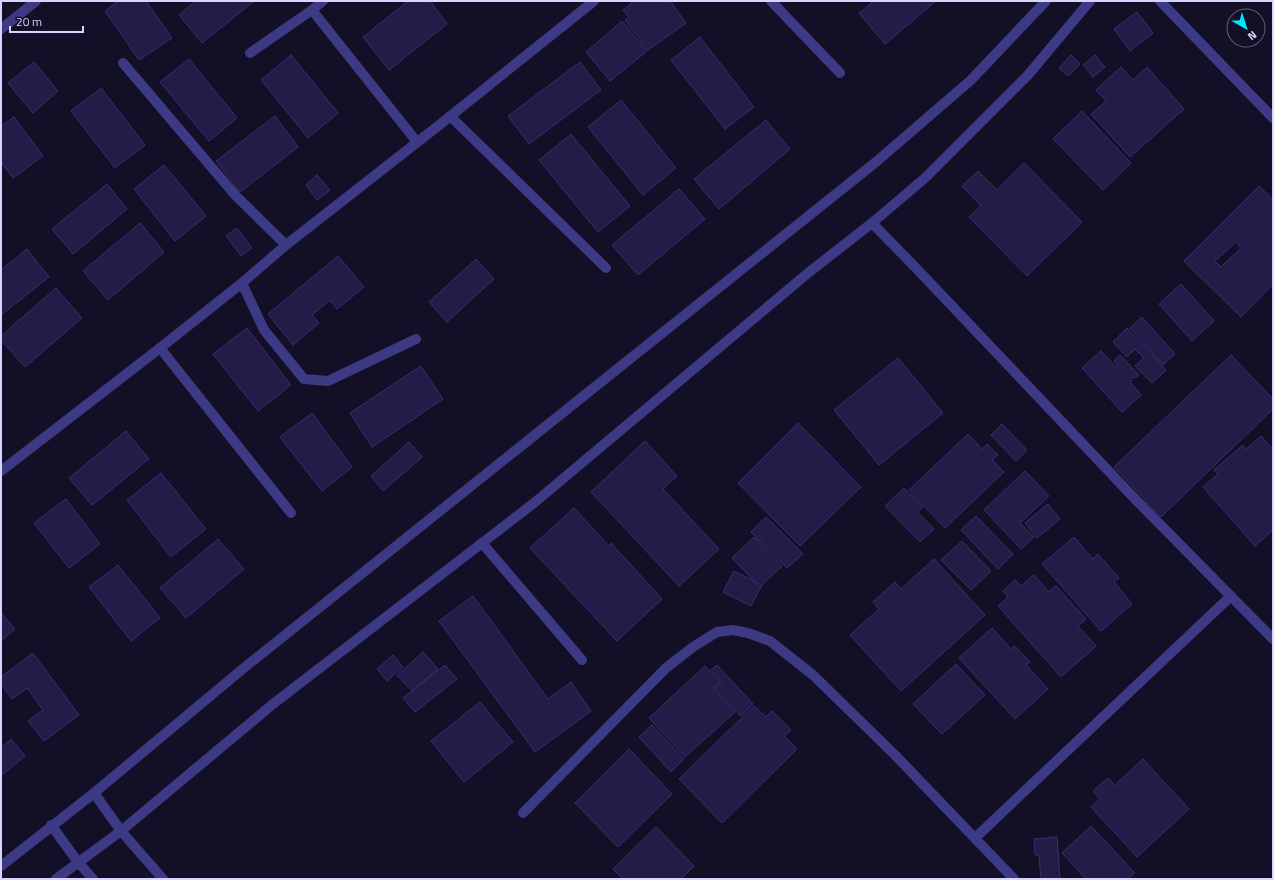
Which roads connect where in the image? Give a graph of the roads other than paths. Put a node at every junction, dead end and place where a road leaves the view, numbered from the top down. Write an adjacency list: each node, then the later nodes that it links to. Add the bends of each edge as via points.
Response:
1 (36, 1): 9 (street)
2 (323, 1): 8 (street)
3 (594, 1): 13 (street)
4 (771, 1): 12 (street)
5 (1046, 1): 28 (street, via 971,80 876,162 245,667)
6 (1090, 1): 16 (street, via 1007,97 925,178)
7 (1160, 1): 14 (street)
8 (312, 10): 10 (street); 15 (street)
9 (1, 29)
10 (250, 53)
11 (123, 63): 17 (street, via 236,196)
12 (840, 73)
13 (450, 116): 15 (street); 18 (street)
14 (1273, 118)
15 (417, 142): 17 (street)
16 (872, 224): 24 (street, via 808,273 534,504); 25 (street)
17 (286, 245): 19 (street)
18 (606, 268)
19 (242, 283): 20 (street, via 264,330 304,379 328,381); 21 (street)
20 (416, 339)
21 (160, 348): 22 (street); 23 (street)
22 (1, 471)
23 (291, 513)
24 (482, 543): 27 (street); 31 (street, via 273,704)
25 (1231, 596): 26 (street); 32 (street)
26 (1273, 639)
27 (582, 660)
28 (94, 793): 30 (street); 31 (street)
29 (523, 814): 32 (street, via 666,668 717,632 733,630 770,641 813,675 895,754)
30 (51, 825): 33 (street); 34 (street)
31 (121, 831): 33 (street); 37 (street)
32 (975, 838): 38 (street)
33 (78, 862): 35 (street); 36 (street)
34 (1, 866)
35 (56, 879)
36 (93, 879)
37 (163, 879)
38 (1014, 879)

